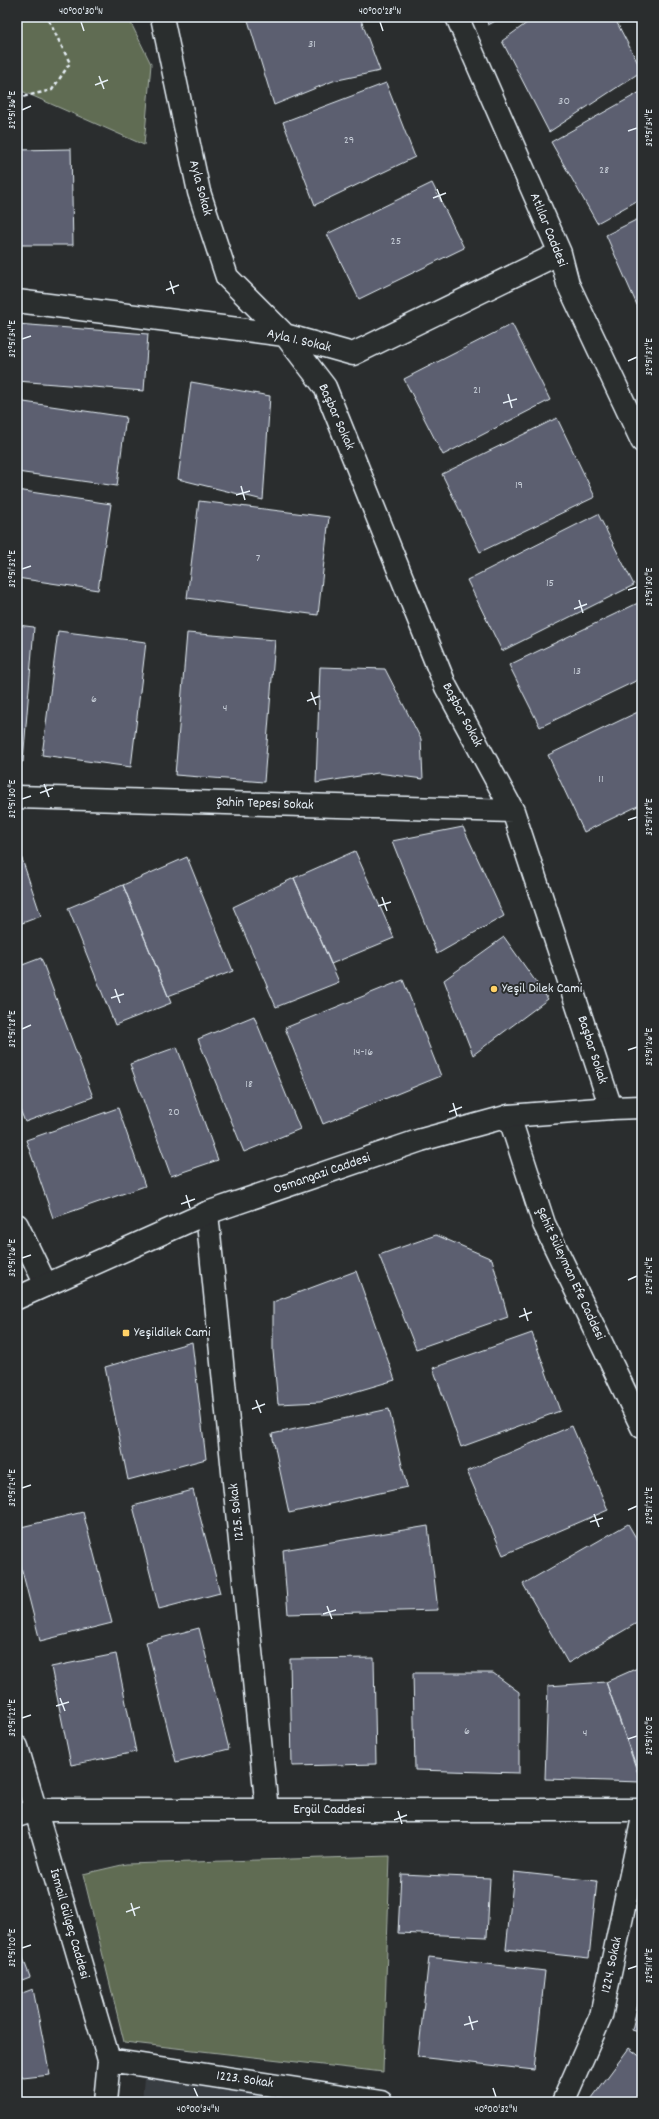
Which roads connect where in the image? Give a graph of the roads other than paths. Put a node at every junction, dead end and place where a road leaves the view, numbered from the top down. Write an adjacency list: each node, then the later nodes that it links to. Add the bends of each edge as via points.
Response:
1 (162, 17): 5 (street, Ayla Sokak, via 199,192 227,277)
2 (457, 17): 3 (street, Atlılar Caddesi)
3 (560, 253): 5 (street, Ayla 1. Sokak, via 353,354); 6 (street, Atlılar Caddesi, via 568,284)
4 (17, 301): 5 (street, Ayla 1. Sokak)
5 (285, 335): 8 (street, Başbar Sokak, via 325,387 446,687)
6 (642, 441)
7 (17, 797): 8 (street, Şahin Tepesi Sokak)
8 (513, 811): 10 (street, Başbar Sokak)
9 (642, 1107): 10 (street, Osmangazi Caddesi)
10 (611, 1108): 11 (street, Osmangazi Caddesi)
11 (509, 1116): 12 (street, Osmangazi Caddesi, via 420,1140); 16 (street, Şehit Süleyman Efe Caddesi, via 544,1224)
12 (207, 1213): 14 (street, Osmangazi Caddesi); 18 (street, 1225. Sokak)
13 (17, 1225): 14 (street)
14 (46, 1285): 15 (street, Osmangazi Caddesi)
15 (17, 1298)
16 (642, 1427)
17 (17, 1747): 20 (street, İsmail Gülgeç Caddesi)
18 (267, 1810): 19 (street, Ergül Caddesi); 20 (street, Ergül Caddesi)
19 (642, 1810)
20 (26, 1813): 22 (street, İsmail Gülgeç Caddesi)
21 (642, 1822): 25 (street, 1224. Sokak, via 601,2016)
22 (109, 2060): 23 (street, İsmail Gülgeç Caddesi); 24 (street, 1223. Sokak)
23 (105, 2102)
24 (380, 2102)
25 (563, 2102)

